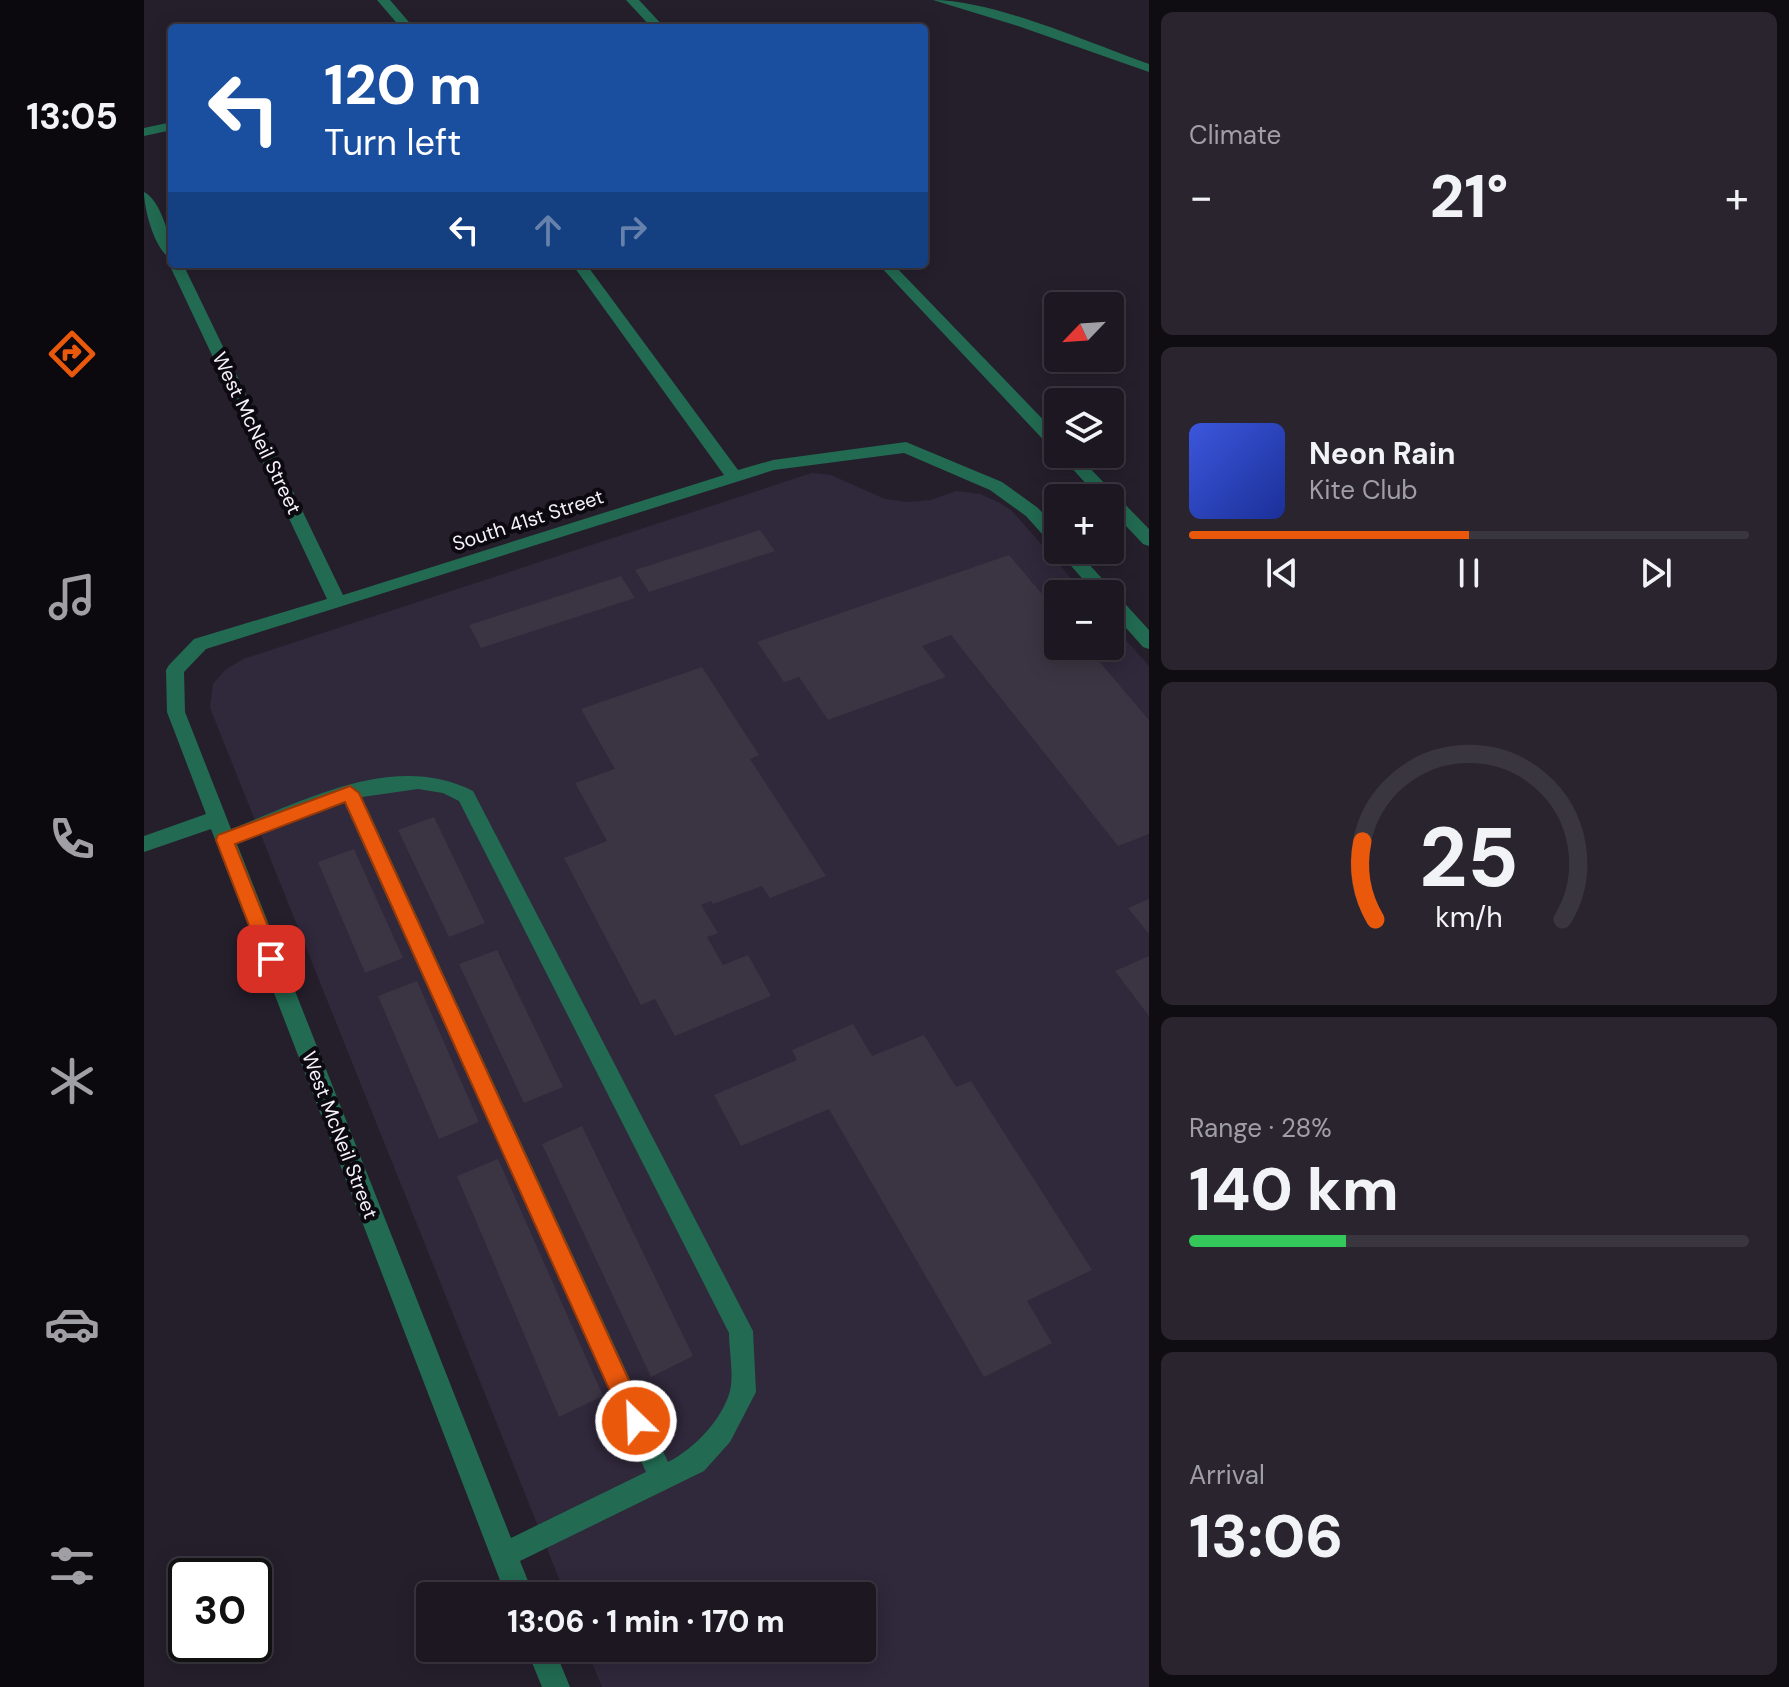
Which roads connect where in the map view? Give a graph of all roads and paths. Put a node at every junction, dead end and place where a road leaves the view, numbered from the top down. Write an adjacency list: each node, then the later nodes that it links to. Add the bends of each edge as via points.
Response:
1 (383, 0): 4 (street)
2 (632, 0): 5 (street)
3 (939, 0): 6 (street)
4 (404, 24)
5 (655, 24)
6 (1149, 68)
7 (168, 127): 8 (street)
8 (144, 132)
9 (144, 196): 10 (street)
10 (168, 247)
11 (178, 268): 23 (street, West McNeil Street)
12 (582, 268): 16 (street)
13 (889, 268): 14 (street)
14 (1044, 430)
15 (1081, 468): 17 (street)
16 (734, 477): 19 (street, South 41st Street, via 773,465 906,447 996,486); 23 (street, South 41st Street)
17 (1096, 484)
18 (1124, 513): 20 (street)
19 (1044, 525)
20 (1149, 540)
21 (1079, 564): 22 (street)
22 (1093, 580)
23 (338, 603): 26 (street, South 41st Street, via 200,644)
24 (1124, 614): 25 (street)
25 (1149, 642)
26 (175, 670): 28 (street, West McNeil Street, via 176,712)
27 (350, 793): 28 (street); 30 (street); 30 (street, via 403,781 446,785 466,796 741,1331 743,1392 721,1433 695,1462)
28 (220, 830): 29 (street); 31 (street, West McNeil Street)
29 (144, 844)
30 (662, 1478): 31 (street)
31 (504, 1555): 32 (street, West McNeil Street)
32 (515, 1582)
33 (546, 1662): 34 (street)
34 (556, 1687)

